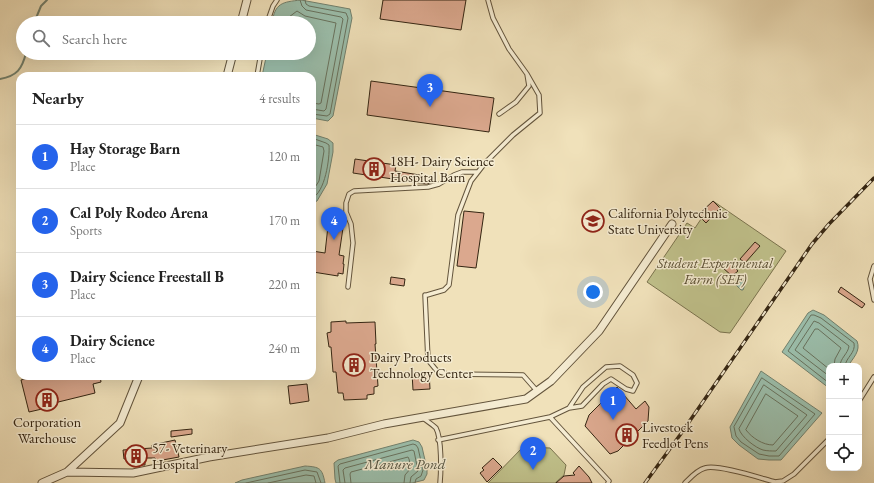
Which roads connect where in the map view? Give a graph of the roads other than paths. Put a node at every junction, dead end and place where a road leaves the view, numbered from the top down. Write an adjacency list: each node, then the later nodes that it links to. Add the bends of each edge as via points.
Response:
1 (247, 0): 4 (street)
2 (277, 0): 5 (lane)
3 (488, 0): 10 (lane, via 493,18 509,49)
4 (243, 16)
5 (268, 16)
6 (231, 60): 8 (street)
7 (260, 60): 9 (lane)
8 (228, 72)
9 (258, 72)
10 (528, 74): 11 (lane, via 528,86 516,102); 12 (lane, via 539,95 540,113 513,135)
11 (499, 114)
12 (478, 172): 15 (lane, via 458,174 428,187 354,190 349,194 346,212 353,243); 19 (lane, via 471,181 458,215 449,285 444,290 426,295 428,360 437,371 447,374 523,375)
13 (672, 224): 19 (street, via 599,331 551,381)
14 (874, 266): 16 (lane, via 870,279)
15 (348, 287)
16 (874, 300)
17 (874, 377): 20 (lane)
18 (137, 380): 26 (street, via 120,423)
19 (537, 391): 23 (street, via 526,399)
20 (860, 399)
21 (569, 408): 21 (lane, via 583,387 606,367 620,366 633,375 637,383 633,391 611,379 582,406); 22 (lane)
22 (550, 417): 24 (lane); 29 (lane, via 609,481)
23 (422, 418): 24 (lane, via 435,428); 26 (street, via 384,424 328,438 209,457 133,473)
24 (438, 440): 28 (lane, via 442,468)
25 (826, 442): 30 (lane, via 794,474 783,481 775,482 716,467 704,468)
26 (67, 472): 27 (street)
27 (42, 483)
28 (440, 483)
29 (608, 483)
30 (685, 483)

